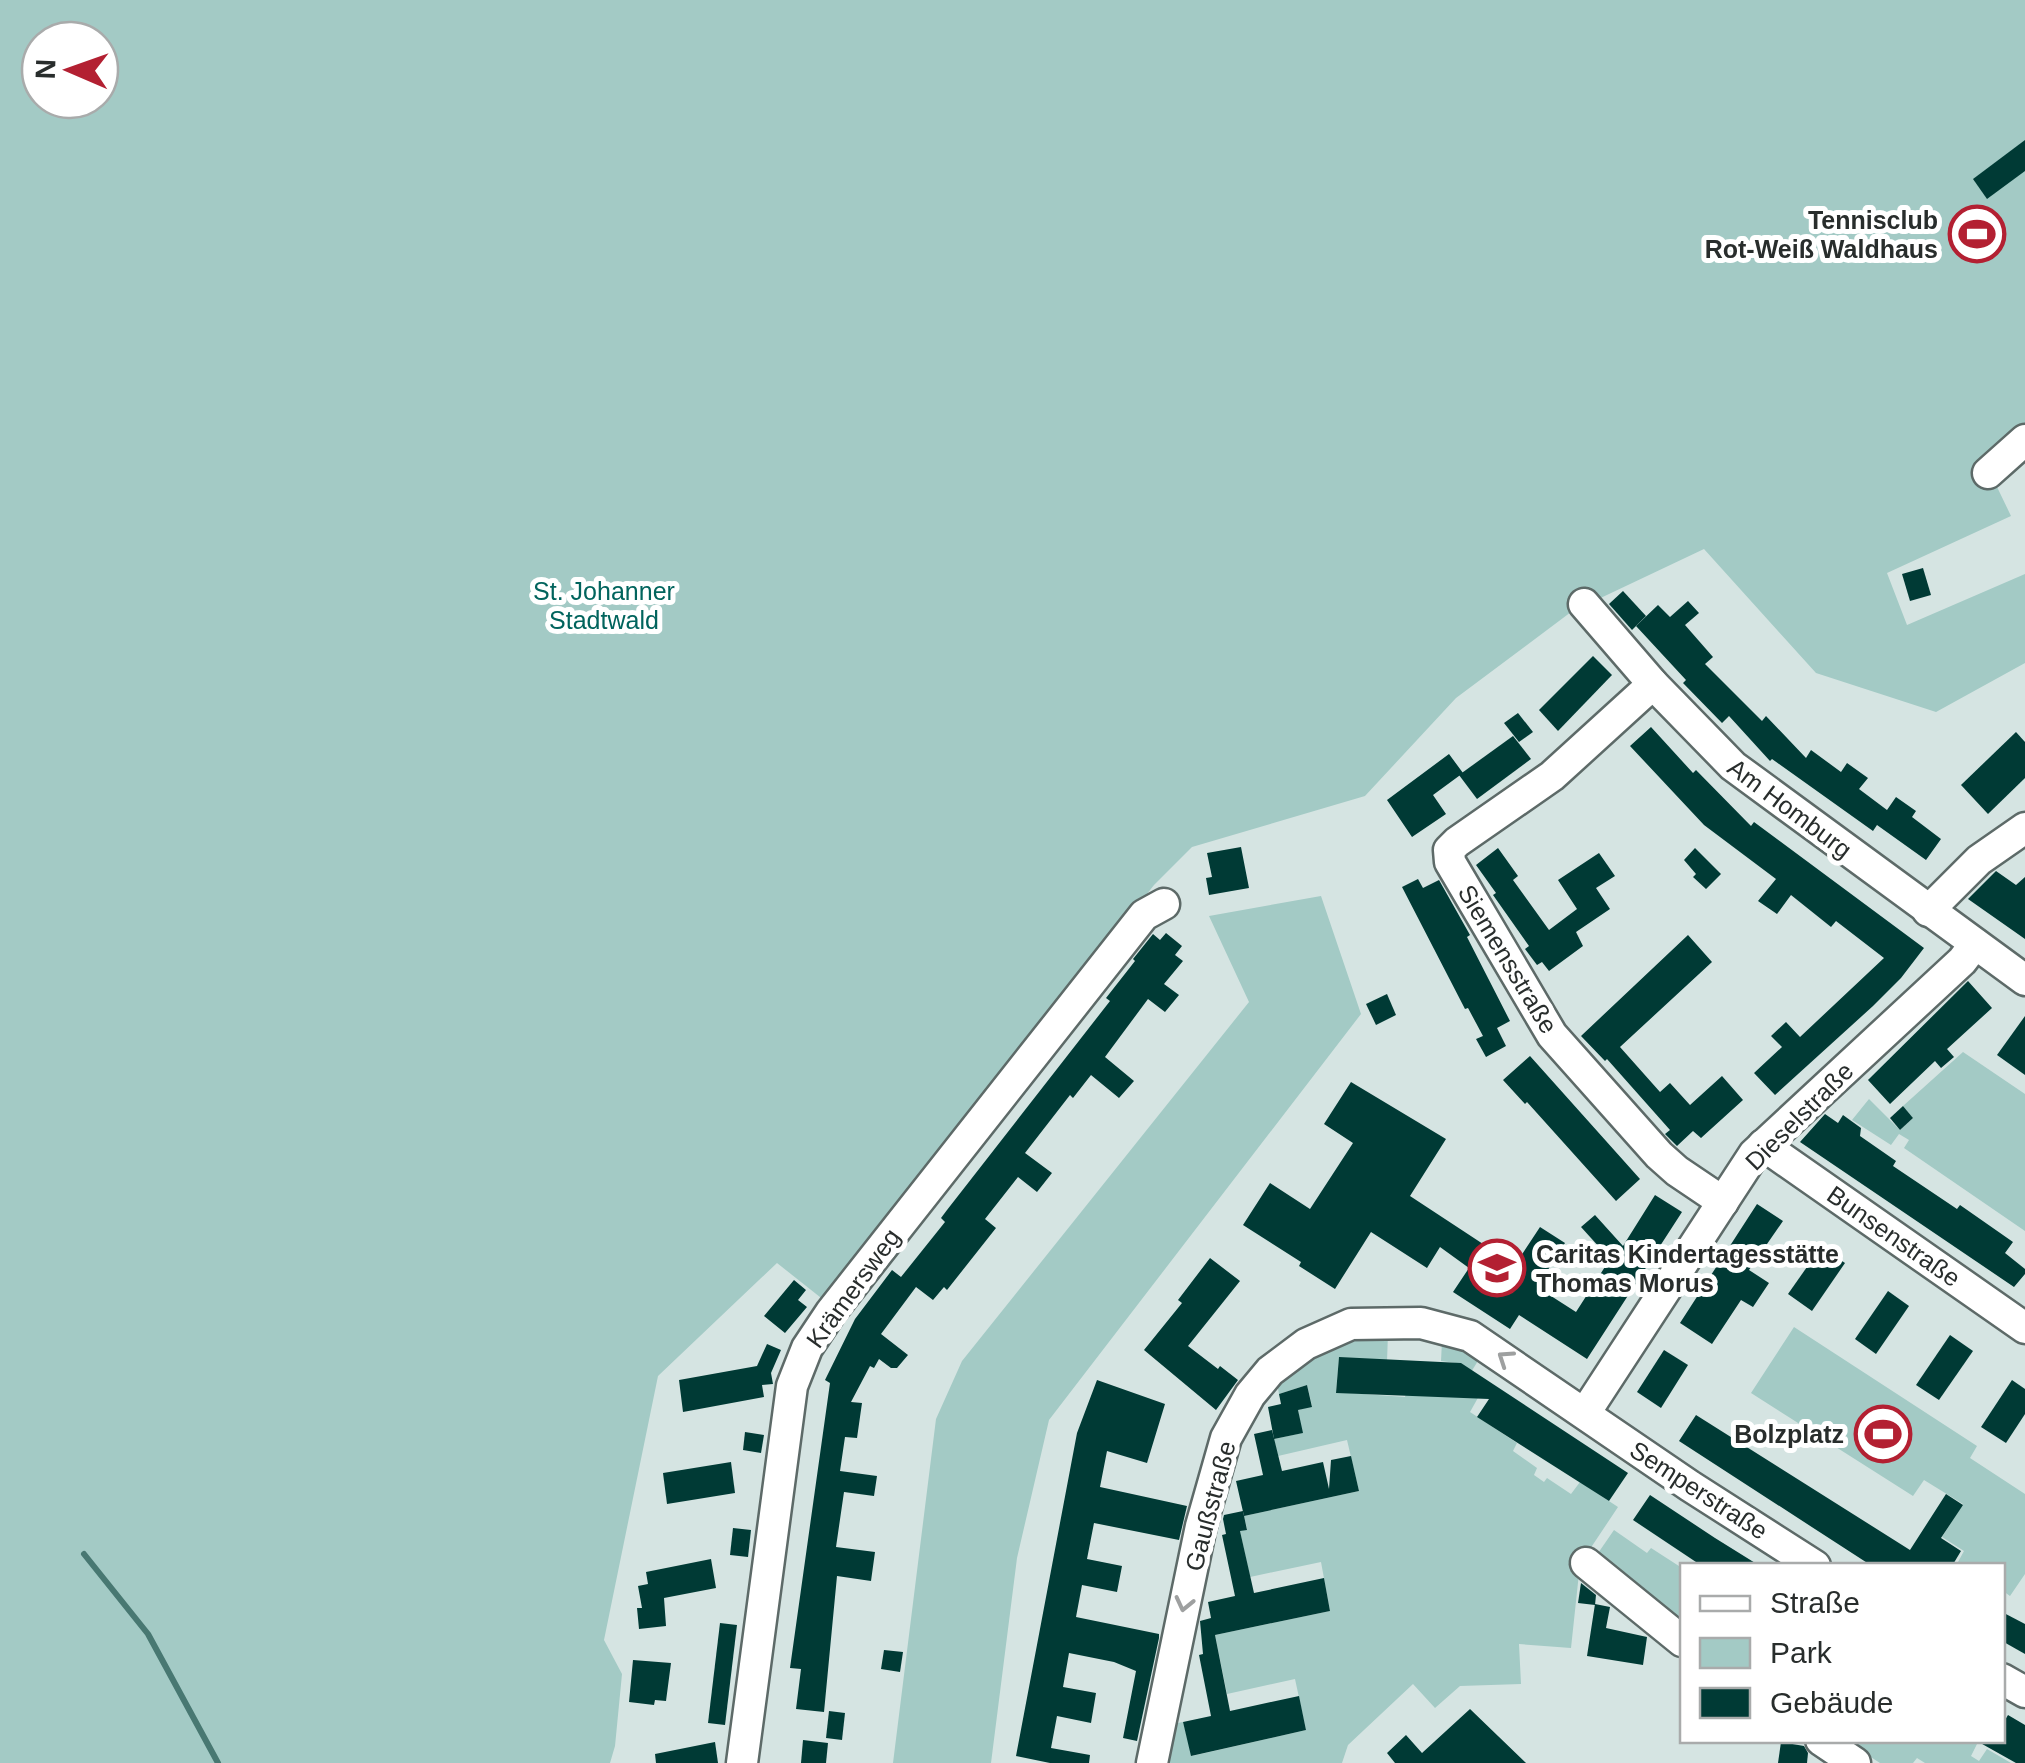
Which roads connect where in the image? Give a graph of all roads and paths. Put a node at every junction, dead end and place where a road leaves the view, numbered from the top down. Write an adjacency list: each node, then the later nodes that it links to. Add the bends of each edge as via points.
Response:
1 (2025, 440): 2 (street)
2 (1988, 473)
3 (1584, 604): 4 (street, Am Homburg)
4 (1653, 684): 7 (street, Am Homburg, via 1759,788); 11 (street, Siemensstraße, via 1552,776 1457,842 1450,862 1552,1035 1677,1172)
5 (2025, 828): 7 (street, via 1979,860)
6 (1164, 904): 18 (street, Krämersweg, via 1144,915 807,1348 792,1386)
7 (1928, 911): 8 (street, Am Homburg)
8 (1975, 944): 9 (street, Am Homburg); 10 (street, Dieselstraße)
9 (2025, 980)
10 (1762, 1145): 11 (street, Dieselstraße); 12 (street, Bunsenstraße)
11 (1723, 1202): 13 (street, Dieselstraße)
12 (2025, 1328)
13 (1585, 1413): 15 (street, Semperstraße); 19 (street, Gaußstraße, one-way to 19, via 1470,1336 1422,1322 1352,1324 1284,1359 1244,1404 1220,1457)
14 (1586, 1563): 16 (street)
15 (1809, 1563)
16 (1680, 1640)
17 (1825, 1743): 20 (street)
18 (742, 1763)
19 (1152, 1763)
20 (1854, 1763)

